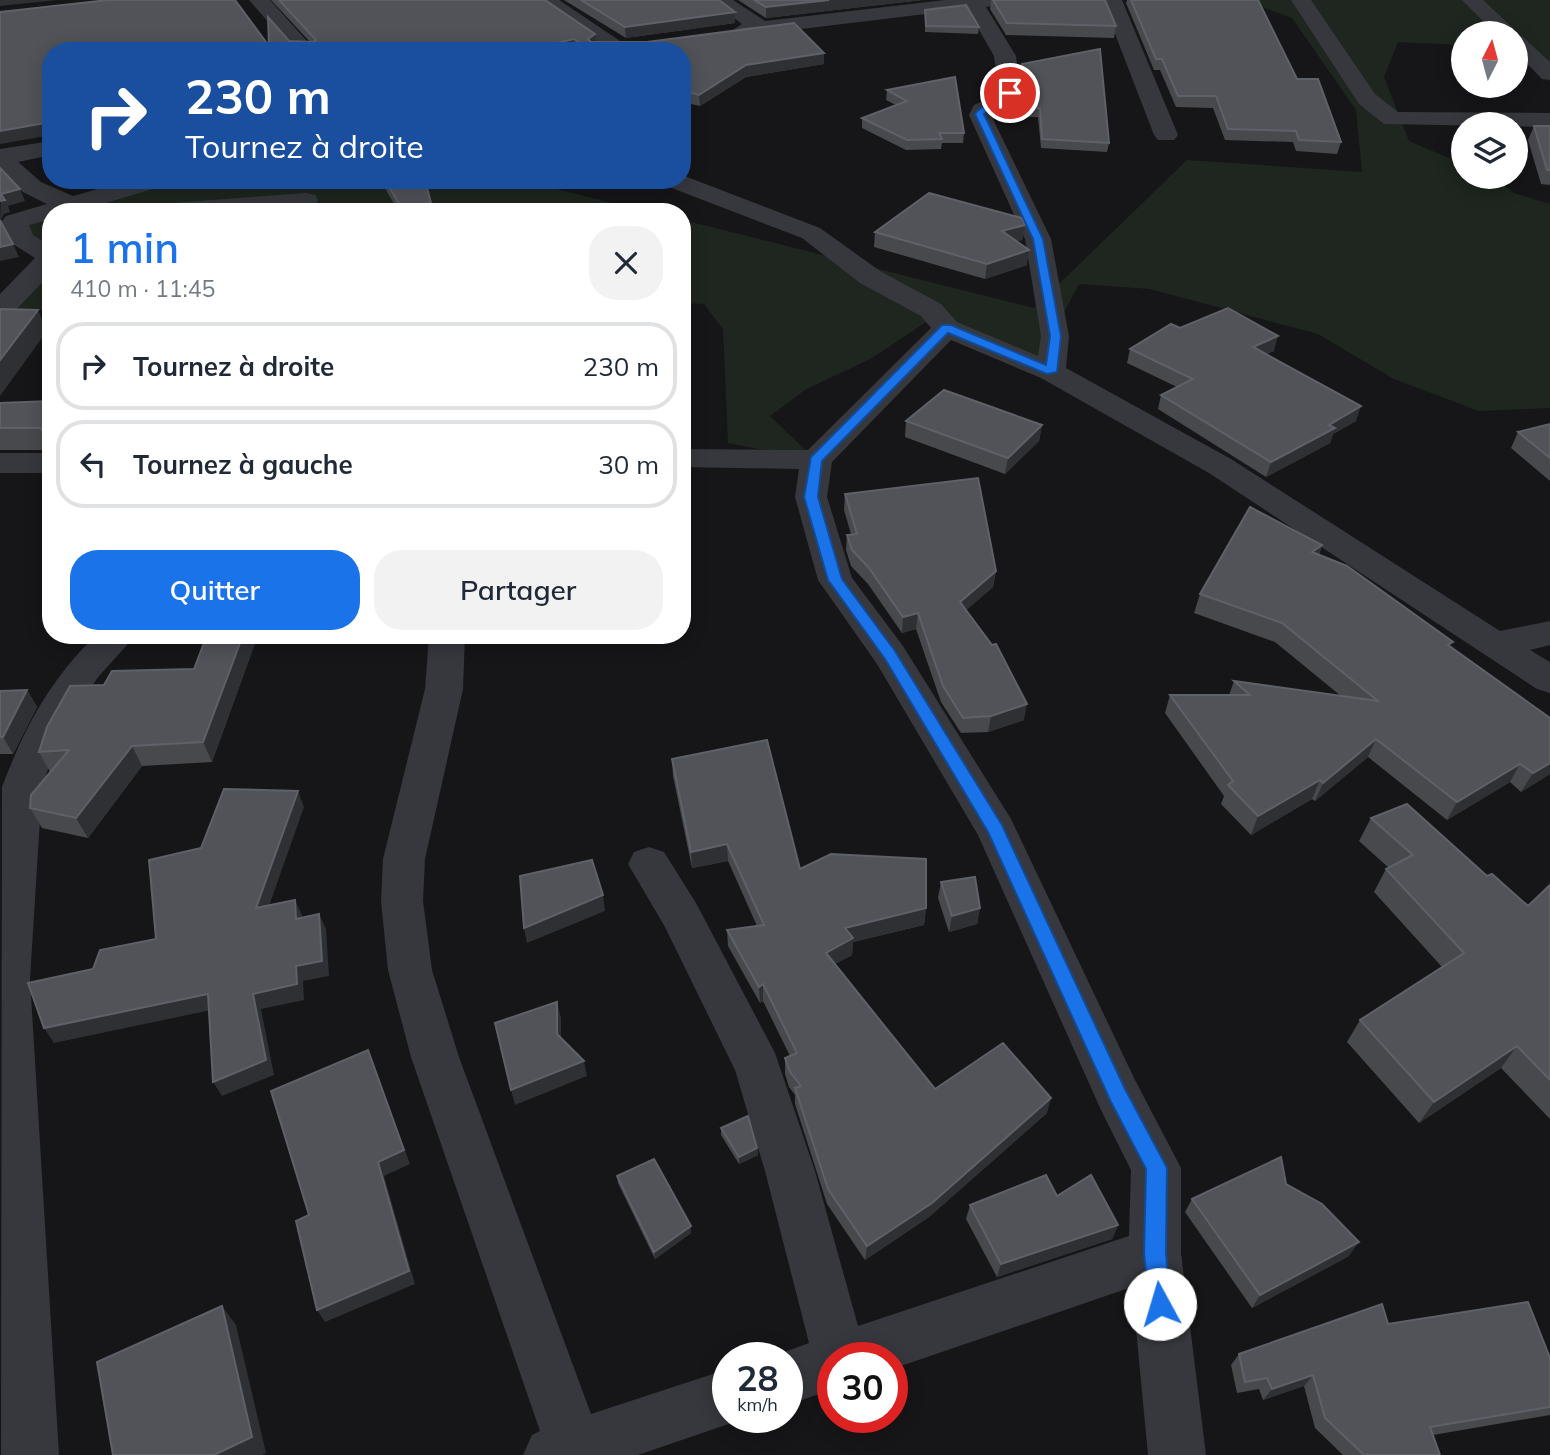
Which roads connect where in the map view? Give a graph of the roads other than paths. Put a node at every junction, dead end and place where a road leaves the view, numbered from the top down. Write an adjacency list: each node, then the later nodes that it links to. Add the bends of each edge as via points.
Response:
1 (259, 0): 12 (street)
2 (545, 0): 13 (street)
3 (720, 0): 10 (street)
4 (972, 0): 5 (street); 10 (street); 32 (street, via 1005,57 1010,96 980,114 1038,239 1055,336)
5 (994, 0)
6 (1112, 0): 17 (street)
7 (1301, 0): 16 (street, via 1367,99 1392,119)
8 (1472, 0): 9 (street)
9 (1494, 21)
10 (761, 28): 11 (street)
11 (723, 33)
12 (298, 42)
13 (602, 42)
14 (1528, 53): 15 (street)
15 (1550, 74)
16 (1550, 120)
17 (1166, 135)
18 (42, 151): 19 (street)
19 (3, 164): 23 (street, via 39,193)
20 (691, 187): 31 (street, via 811,233 870,278 931,310)
21 (127, 189): 24 (street)
22 (307, 197): 25 (street)
23 (67, 203)
24 (80, 203)
25 (247, 203)
26 (42, 213): 27 (street)
27 (7, 223): 28 (street)
28 (42, 251)
29 (42, 266): 30 (street)
30 (0, 310)
31 (947, 328): 32 (street); 34 (street)
32 (1051, 372): 40 (street, via 1220,466)
33 (691, 458): 34 (street)
34 (816, 460): 43 (street, via 811,497 835,580 890,655 996,830 1118,1096 1156,1168)
35 (0, 463): 36 (street)
36 (42, 463)
37 (1550, 634): 40 (street)
38 (109, 644): 48 (street, via 57,706 22,787 8,979)
39 (446, 644): 47 (street, via 444,689 404,859 402,901 410,970)
40 (1497, 644): 41 (street)
41 (1550, 680)
42 (649, 863): 44 (street, via 758,1068)
43 (1155, 1253): 45 (street); 49 (street)
44 (838, 1342)
45 (890, 1342)
46 (712, 1402): 47 (street)
47 (564, 1452)
48 (30, 1455)
49 (1177, 1455)

